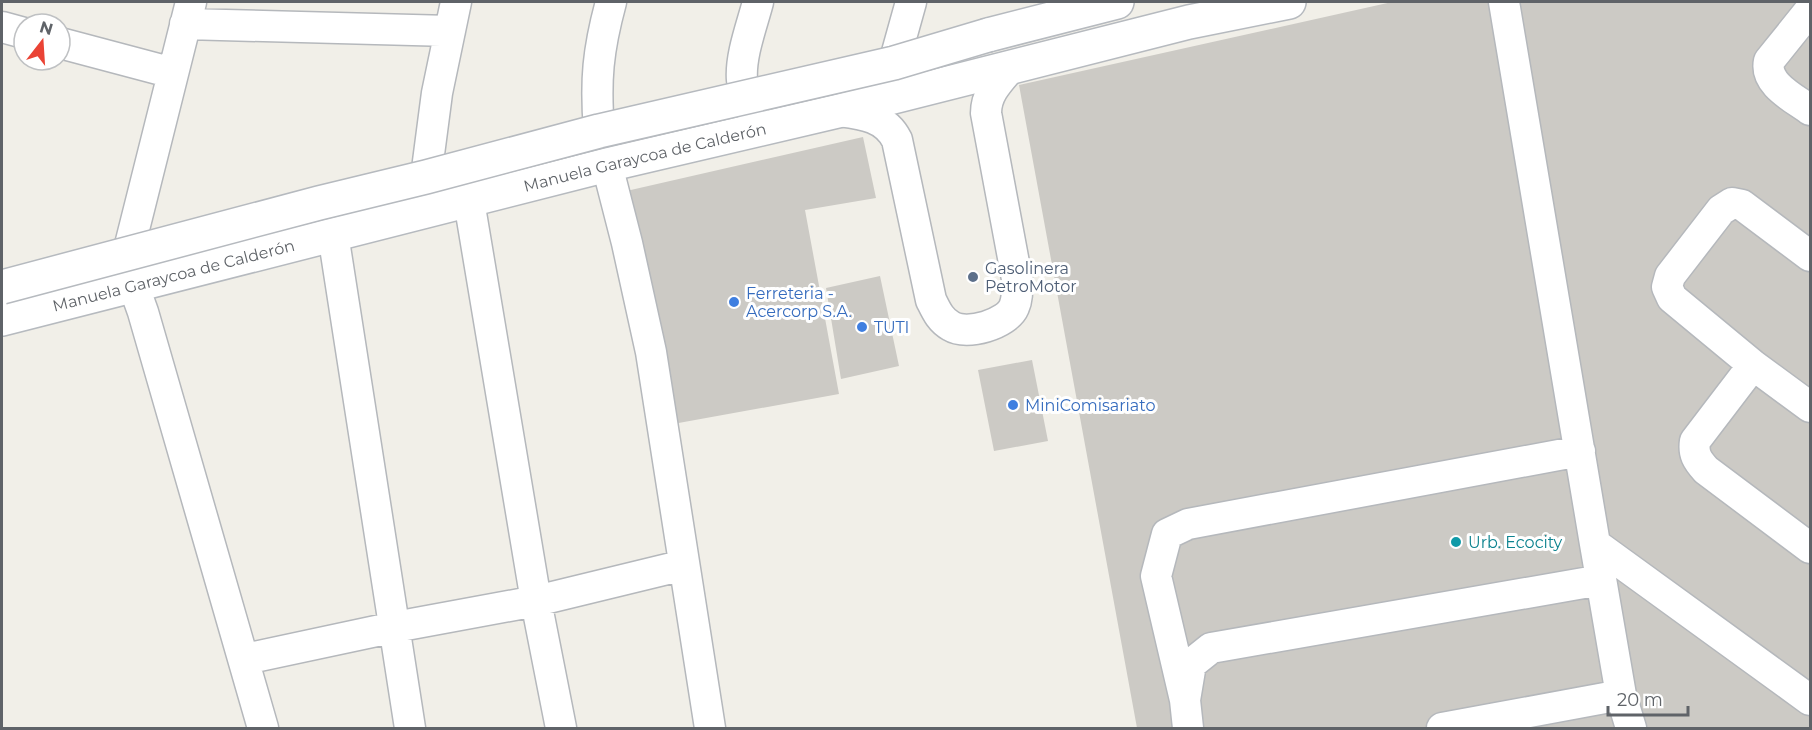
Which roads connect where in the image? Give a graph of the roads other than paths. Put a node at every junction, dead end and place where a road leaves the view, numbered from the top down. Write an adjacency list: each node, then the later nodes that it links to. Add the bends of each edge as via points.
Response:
1 (456, 2): 11 (street)
2 (611, 2): 20 (street, via 598,60)
3 (758, 2): 16 (street, via 742,78)
4 (911, 2): 13 (street)
5 (1117, 2): 8 (street, Manuela Garaycoa de Calderón)
6 (1289, 2): 14 (street, Manuela Garaycoa de Calderón, via 1189,22)
7 (1504, 2): 31 (street)
8 (1059, 9): 13 (street, Manuela Garaycoa de Calderón, bridge)
9 (1810, 10): 17 (street, via 1767,69 1771,79)
10 (188, 13): 11 (street); 15 (street)
11 (450, 31): 22 (street)
12 (72, 46): 15 (street)
13 (894, 63): 16 (street, Manuela Garaycoa de Calderón, bridge)
14 (1010, 68): 18 (street, Manuela Garaycoa de Calderón); 18 (street, via 991,91 986,113 1017,279 1017,299 1005,319 978,328 959,330 950,326 939,317 931,300 892,130 866,115)
15 (173, 73): 26 (street)
16 (745, 98): 19 (street); 20 (street, Manuela Garaycoa de Calderón, bridge)
17 (1810, 110)
18 (838, 111): 19 (street, Manuela Garaycoa de Calderón)
19 (759, 128): 21 (street, Manuela Garaycoa de Calderón)
20 (599, 131): 22 (street, Manuela Garaycoa de Calderón, bridge)
21 (607, 165): 23 (street, Manuela Garaycoa de Calderón); 34 (street, via 651,352)
22 (426, 177): 26 (street, Manuela Garaycoa de Calderón, bridge, via 307,206)
23 (469, 201): 24 (street, Manuela Garaycoa de Calderón); 36 (street)
24 (333, 234): 26 (street, Manuela Garaycoa de Calderón); 37 (street)
25 (1810, 256): 29 (street, via 1742,205 1732,203 1721,210 1670,276 1667,288 1672,298)
26 (130, 269): 27 (street, Manuela Garaycoa de Calderón, bridge); 28 (street, Manuela Garaycoa de Calderón); 38 (street)
27 (2, 287)
28 (2, 319)
29 (1753, 365): 30 (street); 33 (street, via 1695,441 1694,452 1706,470)
30 (1810, 407)
31 (1580, 451): 32 (street); 41 (street, via 1188,524 1167,534 1156,576)
32 (1595, 544): 35 (street); 40 (street)
33 (1810, 548)
34 (684, 565): 36 (street); 46 (street)
35 (1601, 580): 39 (street); 41 (street, via 1211,648 1191,664)
36 (536, 602): 37 (street); 45 (street)
37 (395, 627): 38 (street); 44 (street)
38 (245, 659): 43 (street)
39 (1622, 695): 42 (street); 47 (street)
40 (1810, 700)
41 (1187, 714)
42 (1631, 728)
43 (264, 729)
44 (410, 729)
45 (561, 729)
46 (710, 729)
47 (1442, 729)

